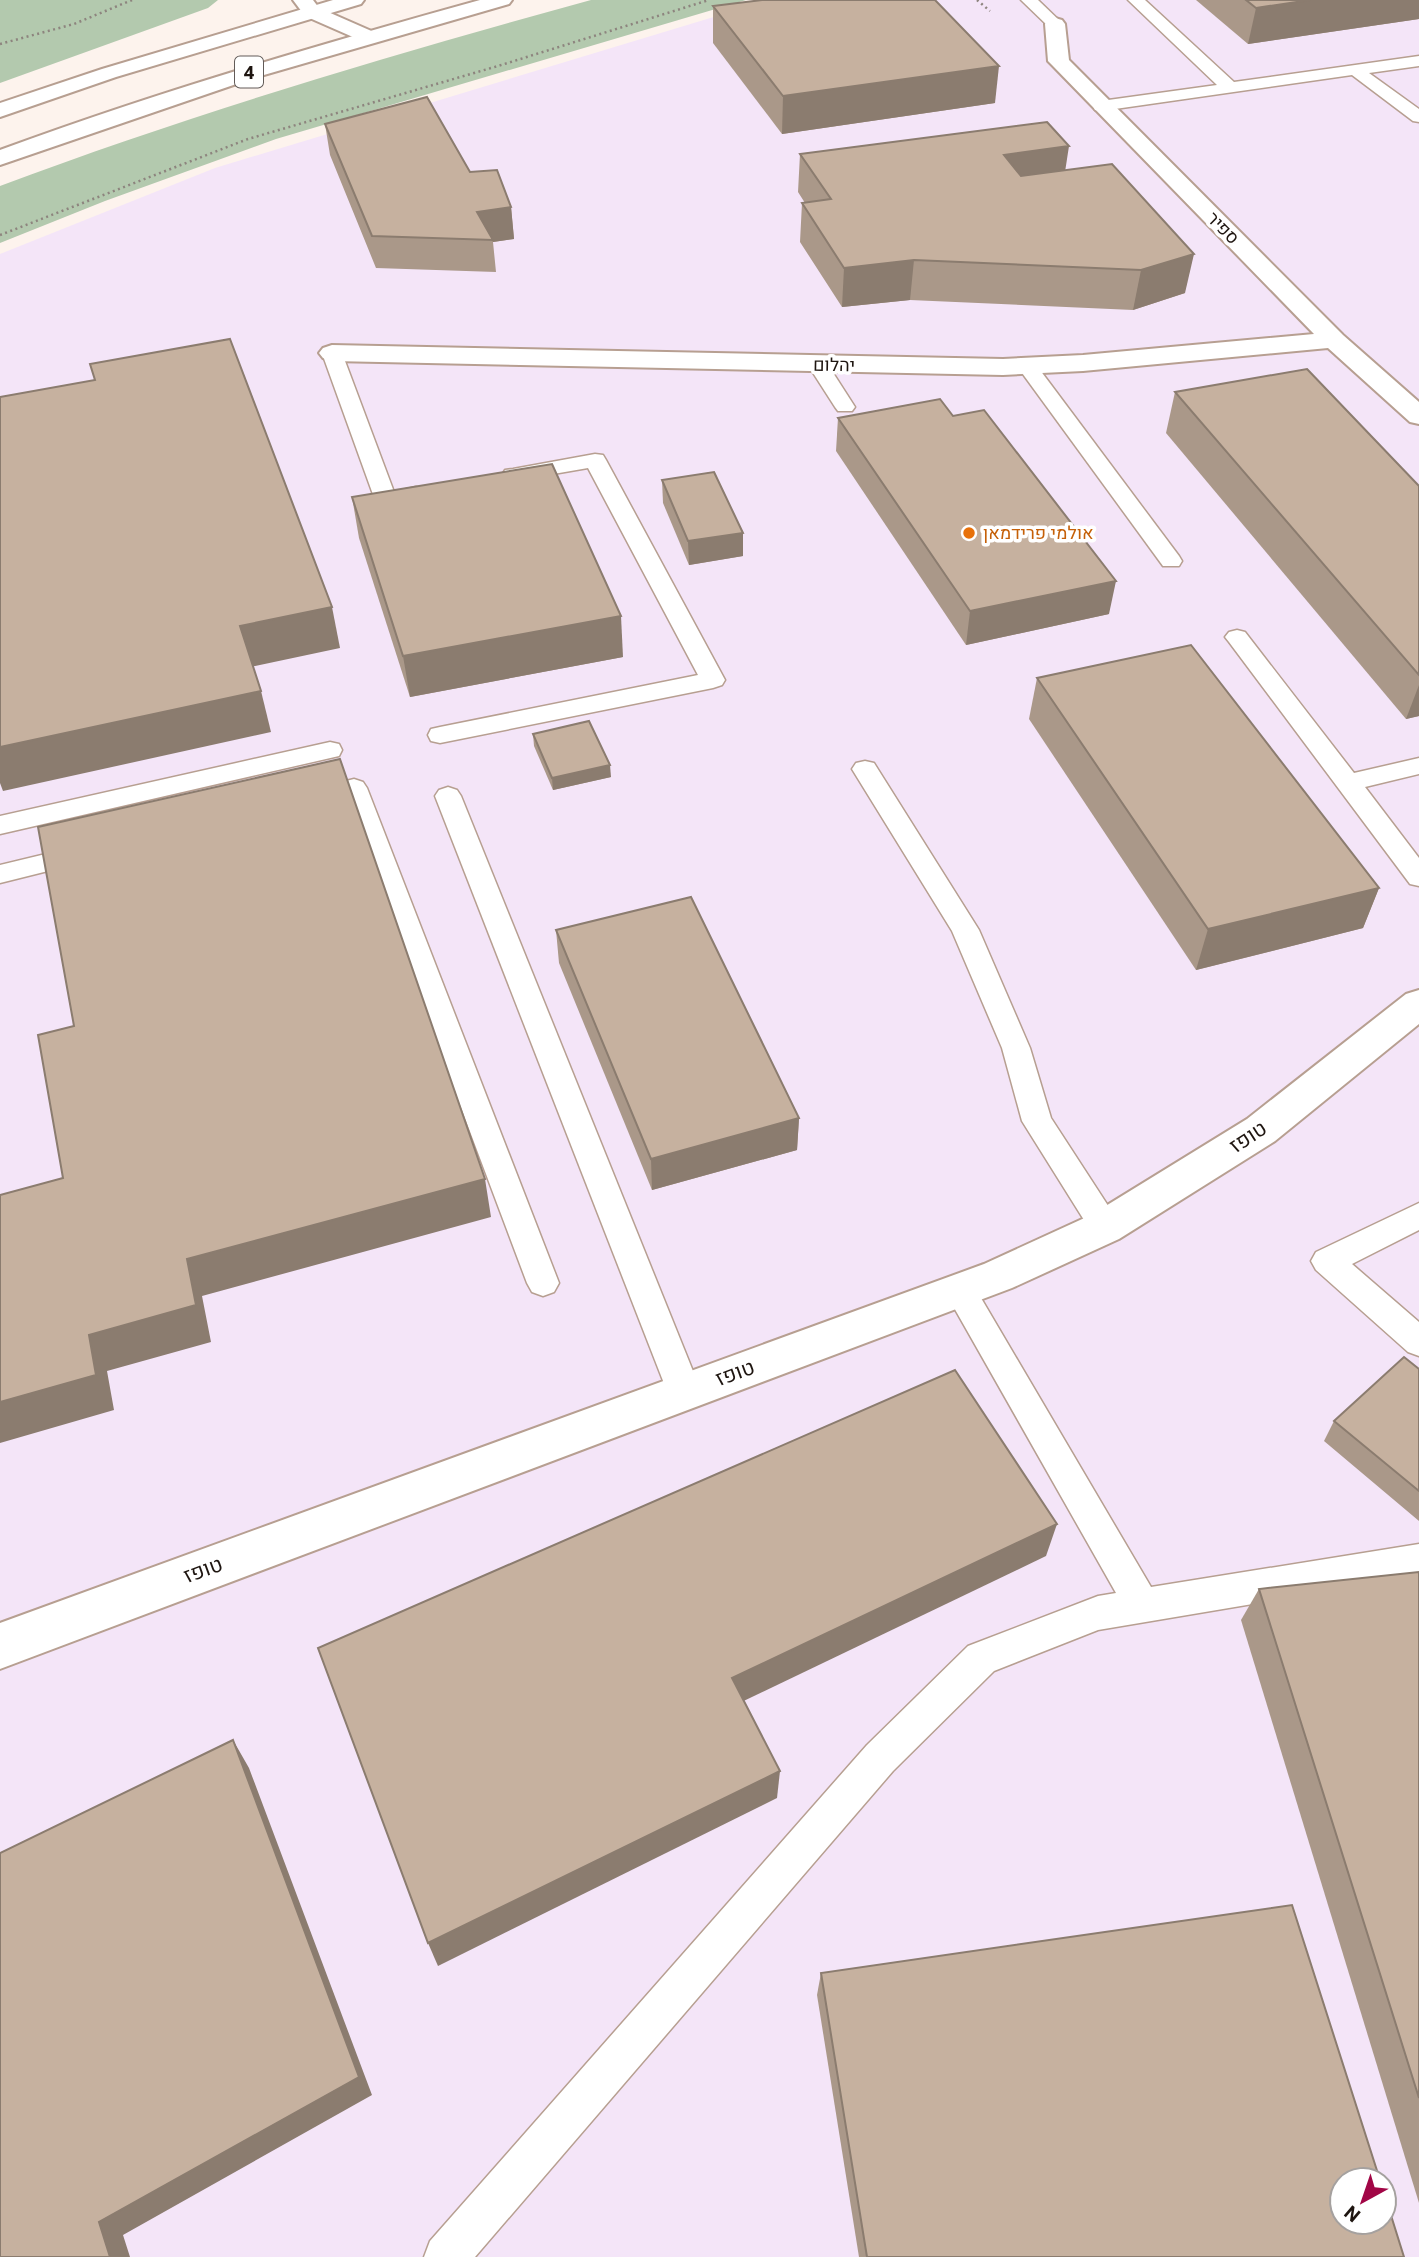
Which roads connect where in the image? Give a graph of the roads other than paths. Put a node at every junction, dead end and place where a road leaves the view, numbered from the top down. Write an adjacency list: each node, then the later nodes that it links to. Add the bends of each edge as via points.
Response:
1 (356, 0): 5 (main road, 4); 8 (main road)
2 (502, 0): 8 (main road, 4)
3 (1029, 0): 7 (lane)
4 (1136, 0): 12 (lane)
5 (307, 6): 8 (main road); 10 (main road, 4)
6 (238, 13): 10 (main road, via 200,37)
7 (1055, 24): 13 (main road, ספיר, via 1059,61)
8 (369, 37): 16 (main road, 4, via 153,102)
9 (1419, 61): 11 (lane)
10 (142, 63): 14 (main road, 4)
11 (1356, 71): 12 (lane); 15 (lane)
12 (1229, 87): 13 (lane)
13 (1101, 106): 17 (main road, ספיר)
14 (0, 110)
15 (1419, 117)
16 (0, 158)
17 (1334, 340): 20 (main road, יהלום); 22 (main road, ספיר)
18 (332, 353): 19 (main road, יהלום); 24 (lane, via 386,500)
19 (818, 365): 20 (main road, יהלום); 21 (lane)
20 (1027, 366): 25 (lane)
21 (845, 407)
22 (1419, 416)
23 (491, 480): 27 (lane, via 595,460 713,680)
24 (438, 490)
25 (1171, 561)
26 (1237, 637): 31 (lane)
27 (440, 735)
28 (330, 750): 34 (lane)
29 (1419, 766): 31 (lane)
30 (865, 769): 40 (lane, via 965,930 1016,1048 1037,1121)
31 (1347, 783): 37 (lane)
32 (448, 796): 44 (lane)
33 (286, 804): 41 (lane, via 354,788)
34 (0, 825)
35 (109, 848): 36 (lane)
36 (0, 874)
37 (1419, 877)
38 (1414, 1014): 40 (main road, טופז, via 1261,1130)
39 (1419, 1216): 43 (lane, via 1327,1261)
40 (1105, 1227): 42 (main road, טופז)
41 (543, 1283)
42 (960, 1290): 44 (main road, טופז); 46 (lane)
43 (1419, 1342)
44 (684, 1391): 47 (main road, טופז)
45 (1419, 1560): 46 (lane)
46 (1143, 1607): 48 (lane, via 1098,1613 981,1658 880,1758)
47 (0, 1646)
48 (446, 2257)

